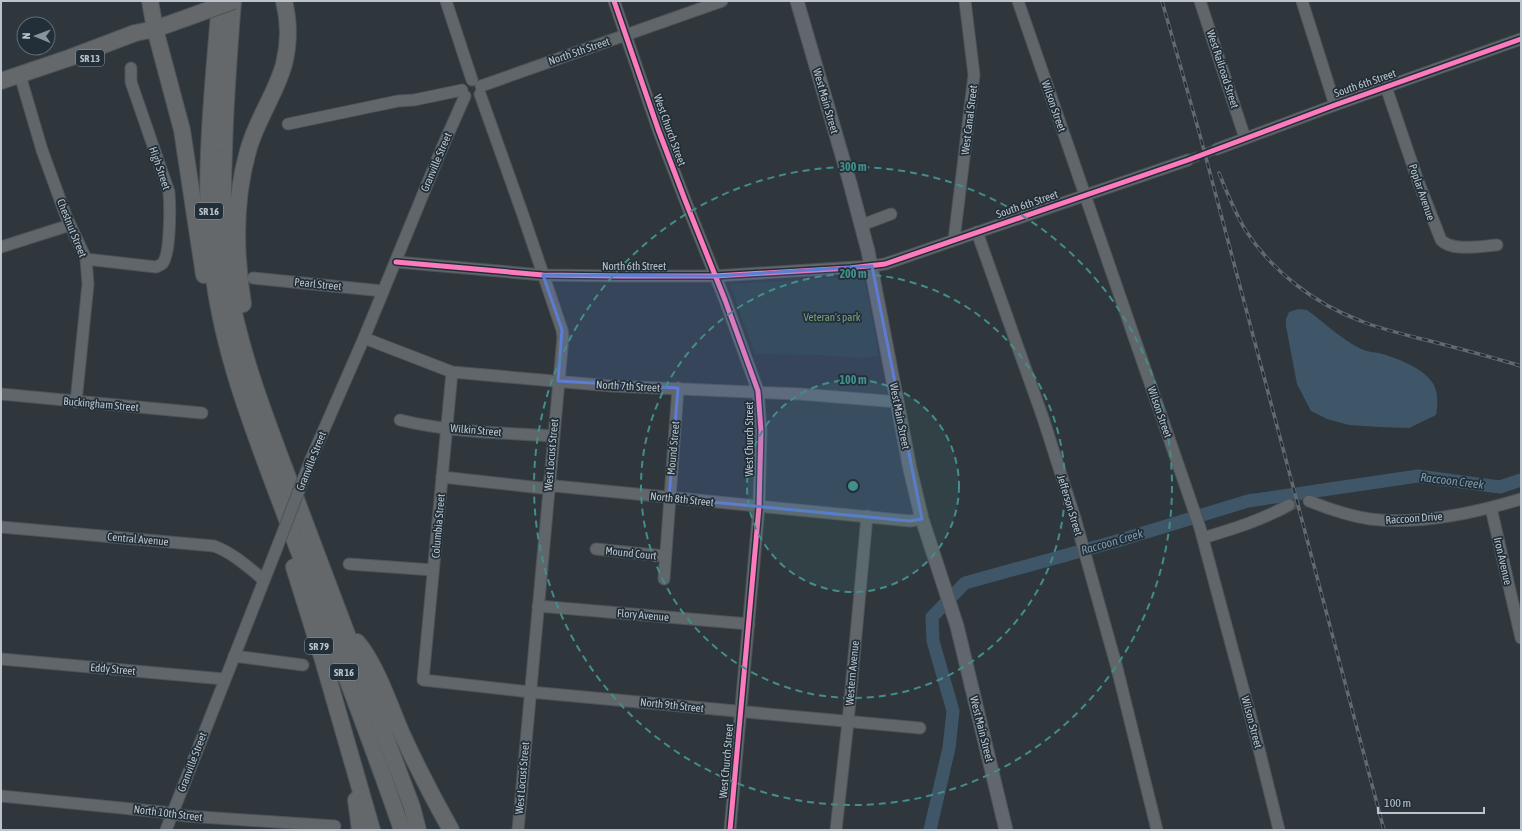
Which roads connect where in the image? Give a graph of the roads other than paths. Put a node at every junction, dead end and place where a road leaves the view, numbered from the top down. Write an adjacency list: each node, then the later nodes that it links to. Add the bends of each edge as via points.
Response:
1 (150, 1): 13 (highway)
2 (220, 1): 48 (highway, SR 16, via 211,118 210,231 221,320)
3 (233, 1): 13 (highway, SR 13, bridge); 45 (highway, SR 16, via 226,96 223,220 228,283)
4 (284, 1): 45 (highway, via 288,32 284,65 248,150 238,206 238,254 246,324)
5 (446, 1): 17 (street)
6 (614, 1): 14 (street, West Church Street)
7 (722, 1): 14 (street, North 5th Street)
8 (797, 1): 32 (main road, West Main Street)
9 (965, 1): 34 (street, West Canal Street, via 974,75)
10 (1018, 1): 29 (street, Wilson Street)
11 (1200, 1): 26 (street, West Railroad Street)
12 (1302, 1): 24 (street)
13 (155, 29): 18 (highway, SR 13, via 135,33); 19 (highway, SR 13, via 138,41); 48 (highway, via 182,130 209,306 226,367)
14 (626, 35): 22 (street, North 5th Street); 41 (street, West Church Street, via 658,129)
15 (1521, 39): 20 (street, South 6th Street)
16 (131, 68): 37 (street, High Street, via 131,82 169,192 170,212 164,260 162,265 156,267)
17 (472, 80): 22 (street, via 478,80); 23 (street, via 464,82)
18 (1, 81)
19 (22, 82): 21 (highway, SR 13); 31 (street, Chestnut Street, via 42,150)
20 (1386, 87): 24 (street, South 6th Street); 35 (street, Poplar Avenue, via 1441,240 1445,245 1456,247)
21 (1, 89)
22 (480, 90): 23 (street, via 470,97); 40 (street, West Locust Street)
23 (463, 93): 25 (street, via 398,101); 38 (street, Granville Street)
24 (1335, 105): 26 (street, South 6th Street)
25 (288, 124)
26 (1244, 138): 27 (street, South 6th Street)
27 (1217, 149)
28 (1188, 160): 29 (street, South 6th Street)
29 (1084, 195): 33 (street, South 6th Street); 70 (street, Wilson Street)
30 (891, 214): 32 (street)
31 (70, 225): 36 (street); 37 (street, Chestnut Street)
32 (862, 225): 39 (main road, West Main Street)
33 (977, 232): 34 (street, South 6th Street); 108 (street, Jefferson Street, via 1043,418 1075,518 1117,668)
34 (954, 240): 39 (street, South 6th Street)
35 (1497, 245)
36 (1, 247)
37 (86, 259): 52 (street, Chestnut Street, via 88,284)
38 (396, 262): 40 (street, North 6th Street); 43 (street, Granville Street)
39 (872, 266): 41 (street, North 6th Street); 53 (main road, West Main Street)
40 (543, 275): 41 (street, North 6th Street); 47 (street, West Locust Street, via 563,337)
41 (715, 276): 50 (street, West Church Street)
42 (253, 278): 43 (street, Pearl Street)
43 (383, 291): 44 (street, Granville Street)
44 (364, 338): 46 (street, North 7th Street); 76 (street, Granville Street, bridge)
45 (246, 357): 80 (highway, SR 16)
46 (452, 372): 47 (street, North 7th Street); 56 (street, Columbia Street)
47 (558, 381): 49 (street, North 7th Street); 57 (street, West Locust Street)
48 (238, 384): 66 (highway, SR 16)
49 (678, 388): 50 (street, North 7th Street); 60 (street, Mound Street)
50 (758, 391): 53 (street, North 7th Street); 64 (street, West Church Street, via 762,431)
51 (1, 394): 52 (street, Buckingham Street)
52 (76, 402): 54 (street, Buckingham Street)
53 (898, 402): 68 (main road, West Main Street)
54 (202, 413)
55 (400, 420): 56 (street, Wilkin Street)
56 (447, 428): 57 (street, Wilkin Street); 58 (street, Columbia Street)
57 (553, 436): 59 (street, West Locust Street)
58 (442, 478): 59 (street, North 8th Street); 74 (street, Columbia Street)
59 (549, 487): 60 (street, North 8th Street); 77 (street, West Locust Street)
60 (669, 498): 64 (street, North 8th Street); 72 (street, Mound Street)
61 (1521, 499): 65 (street, Raccoon Drive)
62 (1308, 501): 65 (street, Raccoon Drive, via 1349,515 1385,520 1426,518)
63 (1289, 504): 70 (street, via 1238,528)
64 (759, 507): 67 (street, North 8th Street); 79 (street, West Church Street)
65 (1491, 508): 78 (street, Iron Avenue)
66 (285, 514): 92 (highway, SR 79, via 286,541); 100 (highway, SR 16)
67 (866, 516): 68 (street, North 8th Street, via 910,521); 89 (street, Western Avenue)
68 (922, 519): 107 (main road, West Main Street, via 957,626)
69 (1, 527): 76 (street, Central Avenue, via 214,546 243,562)
70 (1201, 533): 109 (street, Wilson Street)
71 (596, 549): 72 (street, Mound Court)
72 (665, 556): 75 (street, Mound Street)
73 (349, 564): 74 (street)
74 (433, 570): 86 (street, Columbia Street)
75 (664, 579)
76 (264, 580): 82 (street, Granville Street)
77 (538, 606): 79 (street, Flory Avenue); 87 (street, West Locust Street)
78 (1518, 610): 81 (street, Iron Avenue)
79 (749, 624): 88 (street, West Church Street)
80 (343, 627): 91 (highway, SR 16); 103 (highway, via 362,649)
81 (1521, 638)
82 (234, 656): 84 (street); 85 (street, Granville Street)
83 (1, 659): 85 (street, Eddy Street)
84 (303, 665)
85 (224, 679): 94 (street, Granville Street)
86 (423, 680): 87 (street, North 9th Street)
87 (530, 692): 88 (street, North 9th Street); 104 (street, West Locust Street)
88 (740, 711): 89 (street, North 9th Street); 105 (street, West Church Street)
89 (848, 722): 90 (street, North 9th Street); 106 (street, Western Avenue)
90 (920, 728)
91 (398, 771): 101 (highway, SR 16); 102 (highway, via 416,798)
92 (357, 777): 98 (highway, via 354,792); 99 (highway, SR 79)
93 (1, 796): 94 (street, North 10th Street)
94 (172, 814): 96 (street, North 10th Street); 97 (street, Granville Street)
95 (335, 826): 96 (street, North 10th Street)
96 (296, 827)
97 (166, 830)
98 (360, 830)
99 (372, 830)
100 (402, 830)
101 (418, 830)
102 (429, 830)
103 (451, 830)
104 (518, 830)
105 (730, 830)
106 (836, 830)
107 (1006, 830)
108 (1158, 830)
109 (1279, 830)

